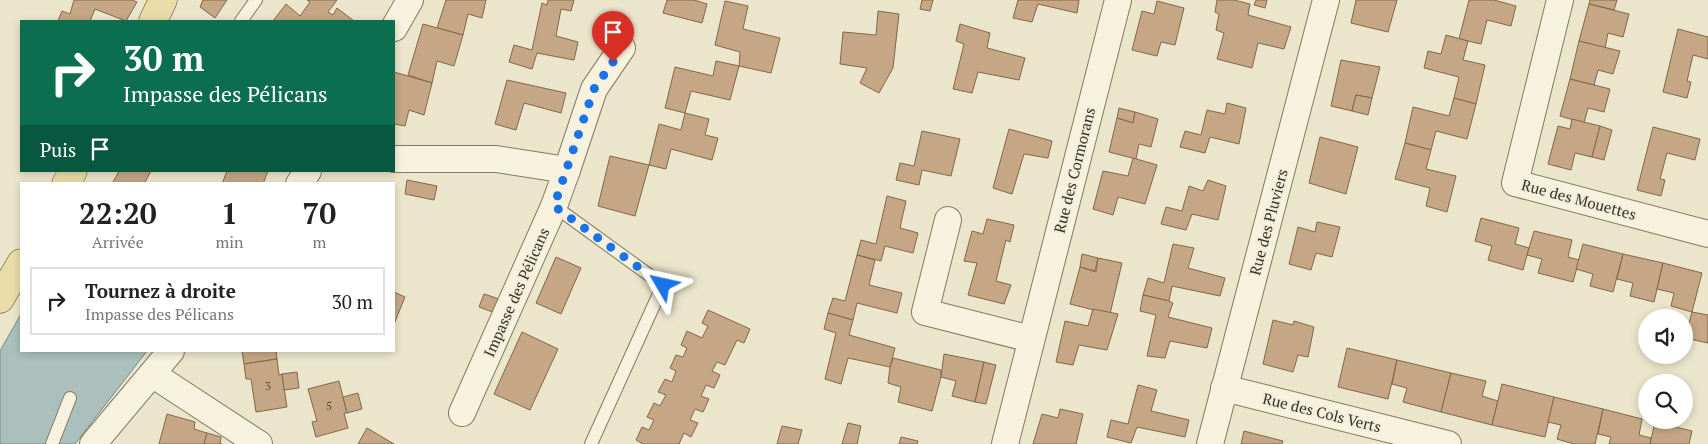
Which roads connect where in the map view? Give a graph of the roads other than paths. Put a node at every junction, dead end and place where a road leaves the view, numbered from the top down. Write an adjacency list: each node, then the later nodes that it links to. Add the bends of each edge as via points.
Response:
1 (163, 0): 7 (main road)
2 (256, 0): 8 (lane)
3 (410, 0): 9 (street)
4 (1118, 0): 18 (street, Rue des Cormorans)
5 (1326, 0): 21 (street, Rue des Pluviers)
6 (1560, 0): 15 (street, Rue des Mouettes, via 1515,183)
7 (154, 20)
8 (242, 20)
9 (395, 26)
10 (622, 48): 12 (street, Impasse des Pélicans, via 594,89)
11 (395, 159): 12 (street, via 496,159)
12 (567, 170): 13 (street, Impasse des Pélicans)
13 (554, 206): 23 (street, Impasse des Pélicans); 28 (lane, via 663,285)
14 (948, 220): 18 (street, via 925,312)
15 (1708, 234)
16 (20, 265): 17 (main road)
17 (0, 300)
18 (1031, 339): 29 (street, Rue des Cormorans)
19 (170, 352): 20 (street)
20 (152, 374): 26 (street); 27 (street)
21 (1224, 388): 24 (street, Rue des Cols Verts); 30 (street, Rue des Pluviers)
22 (70, 398): 25 (lane)
23 (462, 414)
24 (1419, 440): 31 (street, Rue des Cols Verts)
25 (52, 444)
26 (93, 444)
27 (259, 444)
28 (592, 444)
29 (1005, 444)
30 (1210, 444)
31 (1448, 444)

